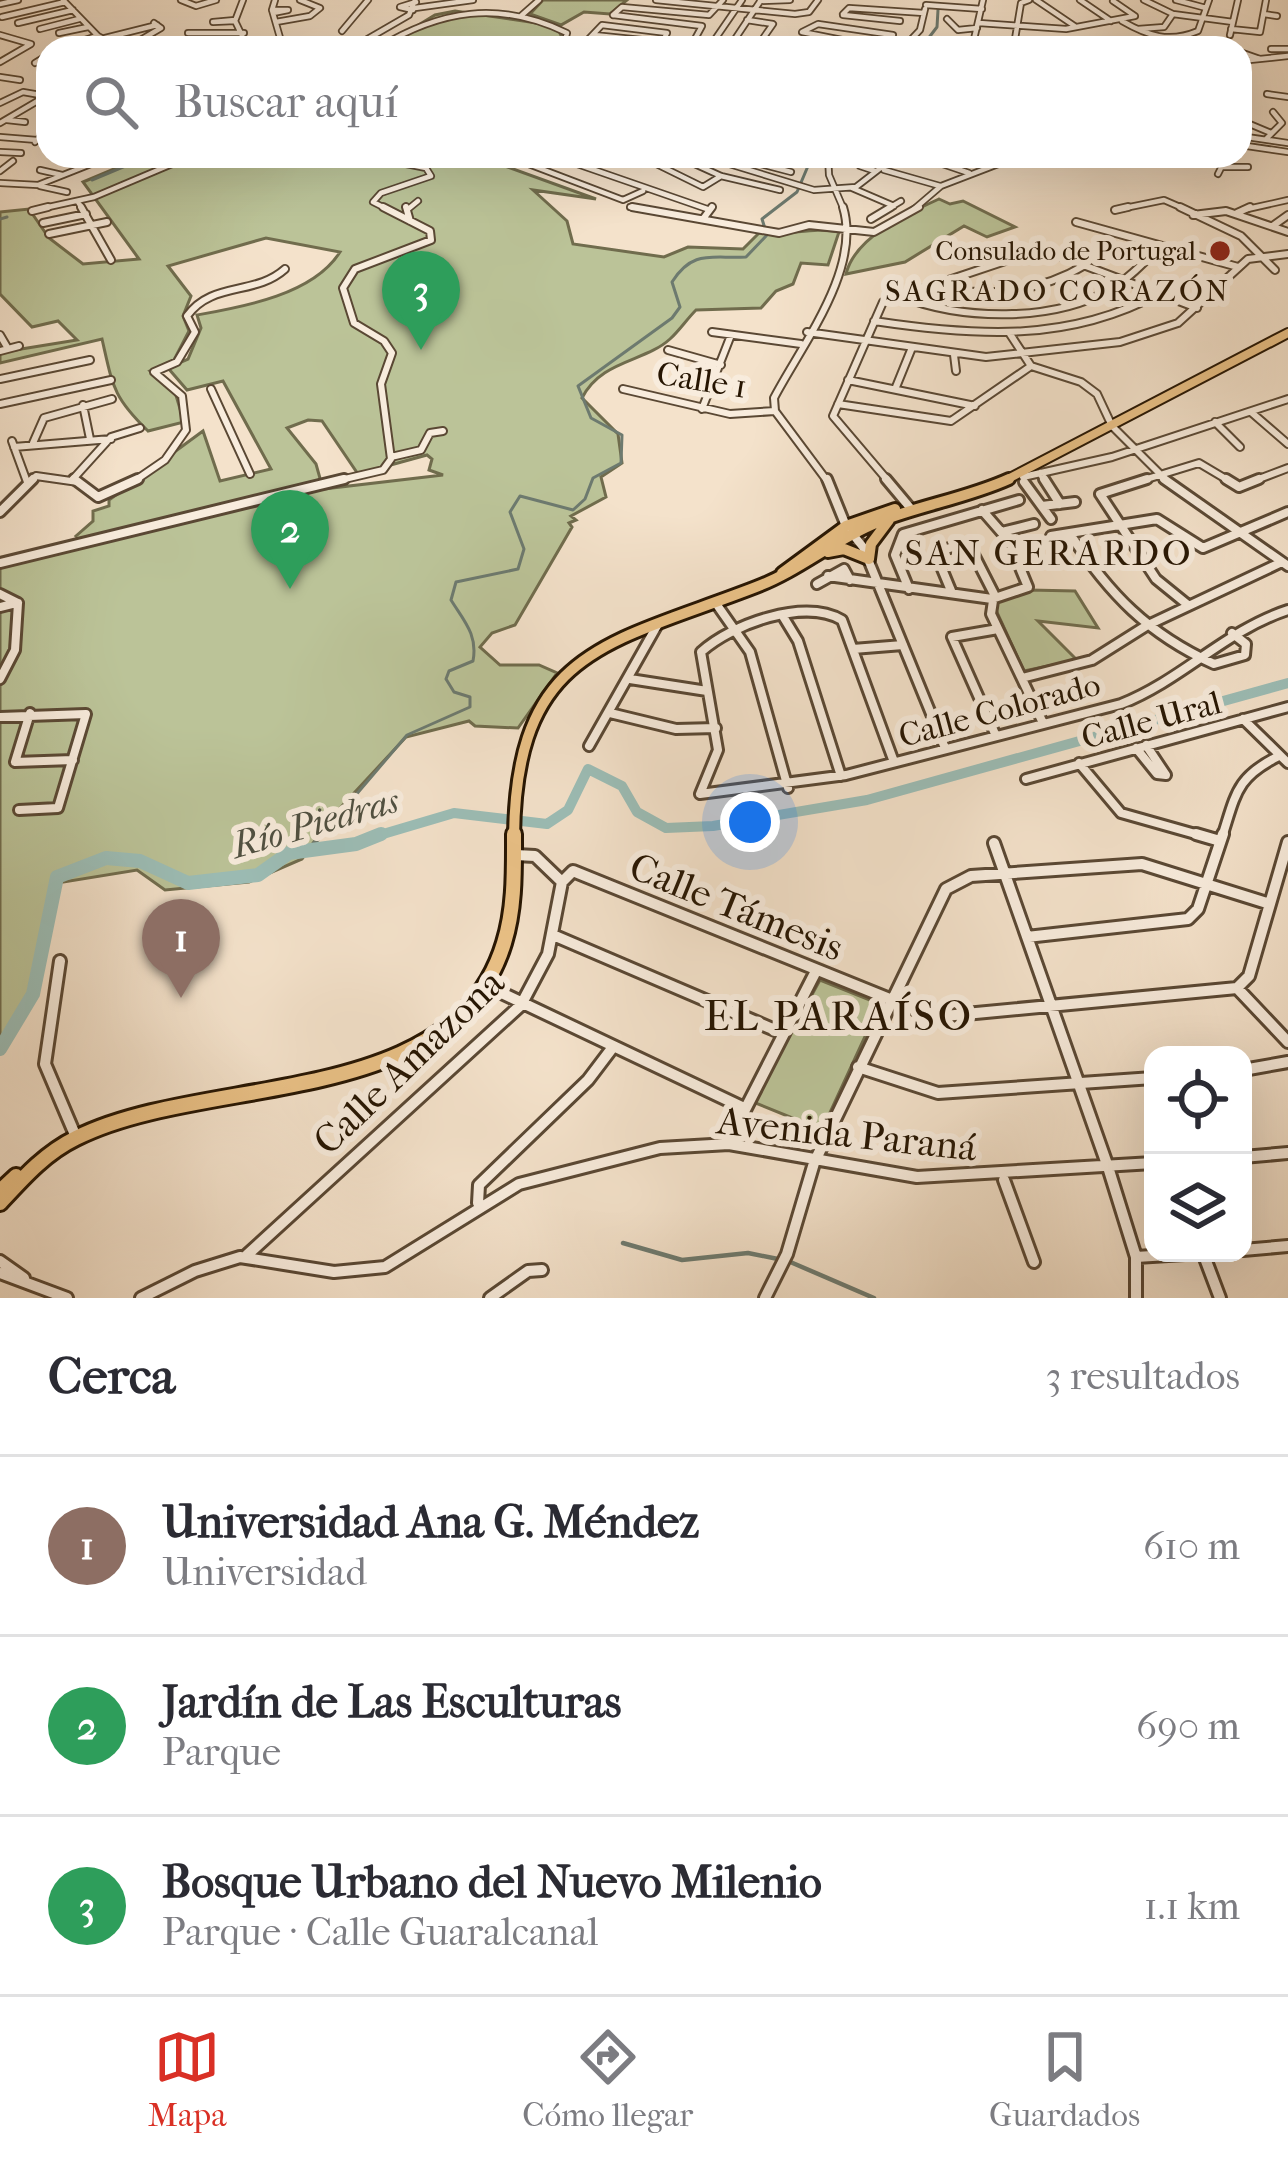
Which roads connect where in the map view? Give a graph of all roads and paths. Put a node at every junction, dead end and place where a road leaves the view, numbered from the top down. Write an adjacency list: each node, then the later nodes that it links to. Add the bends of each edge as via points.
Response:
1 (14, 0): 28 (street)
2 (181, 0): 3 (street)
3 (216, 0)
4 (243, 0): 60 (street, via 235,21)
5 (275, 0): 49 (street)
6 (301, 0): 49 (street, via 320,8)
7 (368, 0): 58 (street)
8 (539, 0): 40 (street)
9 (656, 0): 25 (street)
10 (724, 0): 30 (street)
11 (742, 0): 31 (street)
12 (790, 0): 23 (street)
13 (818, 0): 35 (street, via 802,14)
14 (983, 0): 33 (street)
15 (1033, 0): 50 (street, via 1022,3); 53 (street)
16 (1115, 0): 27 (street); 48 (street, via 1135,16)
17 (1144, 0): 38 (street)
18 (1176, 0): 32 (street)
19 (1209, 0): 32 (street)
20 (1238, 0): 54 (street)
21 (1266, 0): 39 (street)
22 (64, 1): 34 (street); 42 (street)
23 (761, 1): 35 (street)
24 (472, 2): 29 (street)
25 (693, 2): 30 (street)
26 (926, 2): 33 (street); 37 (street)
27 (1083, 2): 48 (street)
28 (0, 4)
29 (415, 5): 55 (street)
30 (718, 7): 31 (street); 78 (street, via 710,15 626,7 613,15 702,26)
31 (736, 8): 35 (street); 79 (street)
32 (1206, 8): 45 (street)
33 (982, 9): 52 (street)
34 (73, 10): 42 (street); 43 (street)
35 (754, 10): 46 (street)
36 (902, 11): 37 (street); 47 (street); 47 (street, via 843,14)
37 (924, 13): 83 (street)
38 (1173, 14): 45 (street); 56 (street, via 1168,25)
39 (1264, 14): 41 (street); 54 (street, via 1260,32)
40 (521, 16): 61 (street, via 452,11); 75 (street)
41 (1277, 16)
42 (8, 19): 57 (street)
43 (81, 19): 51 (street); 57 (street)
44 (947, 19): 52 (street, via 958,30)
45 (1203, 19): 54 (street); 87 (street)
46 (747, 20): 80 (street); 81 (street, via 773,24)
47 (900, 21): 65 (street)
48 (1117, 21): 53 (street); 56 (street)
49 (276, 22): 72 (street)
50 (1017, 26): 52 (street); 53 (street); 85 (street)
51 (89, 27): 57 (street); 66 (street)
52 (978, 27): 59 (street); 84 (street)
53 (1077, 28)
54 (1231, 29)
55 (385, 30): 61 (street); 73 (street)
56 (1136, 30): 86 (street)
57 (47, 31)
58 (341, 31)
59 (964, 32)
60 (244, 33): 70 (street); 71 (street)
61 (403, 33): 74 (street)
62 (0, 34): 92 (street, via 31,42)
63 (123, 34): 67 (street); 68 (street); 69 (street, via 155,23)
64 (592, 34): 76 (street); 77 (street, via 602,25)
65 (893, 35): 82 (street, via 818,24 802,32)
66 (100, 36)
67 (108, 36)
68 (127, 36)
69 (154, 36)
70 (209, 36)
71 (245, 36)
72 (280, 36)
73 (374, 36)
74 (398, 36)
75 (567, 36)
76 (604, 36)
77 (662, 36)
78 (697, 36)
79 (717, 36)
80 (736, 36)
81 (765, 36)
82 (820, 36)
83 (915, 36)
84 (975, 36)
85 (1015, 36)
86 (1148, 36)
87 (1185, 36)
88 (1271, 50): 89 (street)
89 (1288, 52): 91 (street)
90 (1252, 56): 91 (street)
91 (1260, 59): 93 (street)
92 (2, 60)
93 (1252, 60)
94 (0, 77): 95 (street)
95 (18, 79)
96 (36, 94): 100 (street)
97 (1267, 94): 98 (street)
98 (1288, 97)
99 (36, 102): 103 (street)
100 (0, 103)
101 (1273, 112): 105 (street, via 1282,123)
102 (33, 116): 103 (street)
103 (3, 122)
104 (1252, 125): 105 (street)
105 (1271, 133): 108 (street)
106 (0, 136): 109 (street)
107 (1252, 138): 108 (street)
108 (1265, 140): 110 (street)
109 (34, 143): 114 (street)
110 (1288, 143)
111 (1252, 148): 113 (street)
112 (0, 152): 114 (street)
113 (1288, 152)
114 (16, 157): 115 (street)
115 (1, 168)
116 (83, 168): 135 (street)
117 (162, 168): 151 (street)
118 (426, 168): 164 (street, via 428,180 373,202)
119 (540, 168): 137 (street)
120 (582, 168): 137 (street)
121 (587, 168): 144 (street)
122 (664, 168): 136 (street, via 703,187)
123 (703, 168): 136 (street)
124 (773, 168): 133 (street)
125 (830, 168): 146 (street)
126 (870, 168): 132 (street)
127 (882, 168): 132 (street)
128 (951, 168): 134 (street)
129 (984, 168): 134 (street)
130 (734, 169): 138 (street)
131 (40, 170): 135 (street)
132 (880, 170): 141 (street); 143 (street)
133 (790, 172)
134 (970, 173): 141 (street)
135 (64, 176): 140 (street)
136 (721, 176): 142 (street)
137 (564, 177): 144 (street, via 622,200)
138 (776, 179): 142 (street); 146 (street)
139 (0, 183): 140 (street)
140 (38, 185): 147 (street)
141 (940, 186): 170 (street, via 878,231)
142 (769, 188): 145 (street)
143 (852, 188): 146 (street); 161 (street, via 897,204)
144 (644, 190): 162 (street, via 712,207)
145 (780, 190)
146 (834, 190): 156 (street)
147 (67, 192)
148 (1180, 195): 153 (street)
149 (1288, 200): 158 (street)
150 (418, 201): 164 (street, via 406,207)
151 (78, 202): 155 (street); 157 (street)
152 (630, 207): 162 (street)
153 (1181, 208): 154 (street, via 1165,200); 159 (street)
154 (1115, 210)
155 (32, 211)
156 (847, 213): 168 (street, via 840,224); 170 (street)
157 (86, 214): 166 (street); 167 (street)
158 (1236, 214): 159 (street); 169 (street)
159 (1193, 215): 175 (street, via 1256,240)
160 (1288, 215): 169 (street)
161 (871, 217)
162 (703, 219): 168 (street, via 778,233)
163 (107, 222): 167 (street)
164 (411, 222): 246 (street, via 430,231 431,240 362,266 344,287 354,323 392,353 381,384)
165 (1076, 222): 173 (street)
166 (44, 223)
167 (92, 225): 172 (street); 176 (street)
168 (816, 225): 170 (street)
169 (1274, 225): 171 (street)
170 (848, 230): 191 (street)
171 (1288, 232)
172 (50, 234)
173 (1161, 246): 178 (street); 181 (street)
174 (1288, 254): 175 (street)
175 (1268, 256): 178 (street); 180 (street)
176 (111, 260)
177 (1086, 265): 181 (street); 182 (street, via 1060,280 991,290); 182 (street, via 1030,249)
178 (1239, 267): 186 (street)
179 (285, 269): 251 (street, via 268,283 210,291 187,316 194,332 184,354 154,371 182,394 186,438 117,492 94,496)
180 (1275, 270)
181 (1123, 279): 183 (street); 185 (street, via 1092,298)
182 (931, 284): 184 (street)
183 (1160, 293): 186 (street); 188 (street, via 1117,317)
184 (898, 295): 185 (street, via 953,312); 187 (street, via 883,302)
185 (1034, 308): 188 (street)
186 (1197, 308): 203 (street, via 1158,332)
187 (874, 321): 193 (street); 195 (street)
188 (1053, 328): 193 (street)
189 (1288, 330): 233 (main road); 235 (main road)
190 (712, 332): 192 (street)
191 (807, 332): 195 (street); 196 (street)
192 (731, 334): 196 (street); 205 (street)
193 (1010, 334): 203 (street)
194 (0, 335): 198 (street)
195 (865, 341): 199 (street); 214 (street)
196 (801, 344): 231 (street)
197 (20, 346): 198 (street)
198 (4, 349)
199 (911, 349): 202 (street); 217 (street)
200 (668, 350): 205 (street)
201 (80, 352): 208 (street, via 87,361)
202 (954, 355): 203 (street); 209 (street)
203 (1024, 356): 207 (street)
204 (48, 359): 208 (street)
205 (722, 365): 230 (street)
206 (15, 366): 211 (street)
207 (1031, 366): 228 (street); 229 (street, via 1081,382)
208 (50, 368): 211 (street)
209 (956, 371)
210 (90, 374): 216 (street)
211 (17, 375): 212 (street)
212 (0, 379)
213 (111, 380): 216 (street)
214 (848, 380): 217 (street); 227 (street)
215 (56, 381): 220 (street)
216 (92, 384): 220 (street)
217 (896, 387): 228 (street)
218 (22, 388): 222 (street)
219 (622, 389): 230 (street, Calle 1)
220 (59, 391): 222 (street)
221 (210, 391): 249 (street)
222 (25, 398): 225 (street)
223 (112, 399): 226 (street)
224 (1288, 399): 232 (street)
225 (0, 404)
226 (82, 404): 240 (street); 242 (street, via 44,418)
227 (838, 404): 228 (street, via 942,422); 257 (street, via 836,423)
228 (975, 406)
229 (1105, 408): 233 (street); 235 (street)
230 (702, 409): 231 (street, Calle 1)
231 (775, 411): 265 (street, via 825,475)
232 (1250, 411): 234 (street); 239 (street)
233 (1123, 414): 235 (main road)
234 (1214, 421): 244 (street); 245 (street)
235 (1111, 424): 245 (street); 257 (main road, via 1006,481)
236 (1288, 427): 239 (street)
237 (140, 428): 241 (street)
238 (443, 430): 246 (street, via 430,433 421,450)
239 (1272, 430): 243 (street)
240 (90, 439): 241 (street); 242 (street)
241 (111, 439): 251 (street)
242 (33, 443): 252 (street, via 13,444)
243 (1288, 444)
244 (1240, 447)
245 (1136, 449): 248 (street); 250 (street)
246 (391, 457): 273 (street, via 368,477)
247 (1288, 467): 250 (street, via 1239,487 1199,463)
248 (1040, 473): 255 (street); 256 (street, via 1024,480)
249 (250, 474)
250 (1162, 478): 264 (street, via 1100,494); 267 (street)
251 (74, 479): 252 (street, via 46,474)
252 (27, 482): 259 (street)
253 (1018, 500): 258 (street)
254 (1075, 502): 255 (street)
255 (1060, 504): 256 (street)
256 (1042, 506): 262 (street)
257 (909, 507): 261 (main road); 265 (main road)
258 (982, 510): 266 (street); 277 (street, via 903,534 895,555)
259 (0, 512)
260 (1288, 512): 267 (street)
261 (897, 514): 265 (main road); 271 (main road, via 877,532)
262 (1051, 519)
263 (1034, 524): 266 (street)
264 (1122, 528): 267 (street, via 1157,519 1203,548); 268 (street); 283 (street, via 1156,579)
265 (849, 530): 270 (main road); 271 (street); 274 (main road)
266 (1002, 532): 280 (street, via 1031,584)
267 (1240, 532): 272 (street)
268 (1070, 534): 269 (street); 288 (street, via 1114,603)
269 (1051, 536)
270 (821, 554): 271 (main road, via 844,549); 274 (main road)
271 (869, 560): 276 (street)
272 (1286, 562): 283 (street)
273 (0, 563)
274 (776, 579): 281 (main road)
275 (817, 584): 276 (street, via 828,576)
276 (879, 586): 277 (street); 292 (street)
277 (909, 589): 279 (street)
278 (0, 594): 282 (street)
279 (952, 594): 280 (street); 280 (street, via 935,552 962,542 971,546)
280 (992, 599): 289 (street)
281 (714, 602): 287 (main road); 290 (street)
282 (17, 603): 284 (street); 296 (street, via 15,650)
283 (1188, 605): 288 (street)
284 (0, 607)
285 (1286, 612): 291 (street, Calle Colorado)
286 (784, 618): 290 (street); 293 (street, via 814,608 833,612); 313 (street)
287 (657, 620): 297 (street, via 658,633); 320 (main road, via 613,639 561,678 526,733)
288 (1146, 626): 294 (street); 295 (street, via 1092,660)
289 (998, 629): 295 (street); 306 (street, via 952,637)
290 (740, 633): 298 (street, via 701,652); 315 (street)
291 (1232, 633): 294 (street, Calle Colorado); 294 (street, via 1246,644 1245,655 1214,664)
292 (903, 645): 293 (street); 308 (street)
293 (853, 650): 311 (street)
294 (1197, 657): 304 (street, Calle Colorado, via 1141,697)
295 (1022, 678): 304 (street)
296 (0, 679)
297 (630, 679): 298 (street); 301 (street)
298 (707, 691): 305 (street)
299 (1288, 706): 303 (street, Calle Ural)
300 (30, 713): 302 (street); 309 (street, via 86,714); 309 (street, via 15,762)
301 (610, 713): 305 (street, via 676,729); 307 (street)
302 (0, 717)
303 (1244, 719): 310 (street); 312 (street, Calle Ural)
304 (1043, 724): 306 (street, Calle Colorado)
305 (716, 728): 315 (street, Calle Colorado, via 718,750 700,794)
306 (996, 736): 308 (street, Calle Colorado)
307 (589, 746)
308 (945, 748): 311 (street, Calle Colorado)
309 (73, 760): 316 (street, via 58,808)
310 (1283, 760): 317 (street, via 1251,770 1239,785)
311 (894, 762): 313 (street, Calle Colorado)
312 (1079, 763): 314 (street, Calle Ural); 317 (street, via 1121,813)
313 (842, 776): 315 (street, Calle Colorado)
314 (1026, 779)
315 (788, 788)
316 (19, 810)
317 (1220, 841): 323 (street)
318 (1288, 842): 324 (street)
319 (994, 843): 321 (street)
320 (514, 855): 322 (street, via 535,856); 329 (main road, via 514,914)
321 (1004, 873): 323 (street, via 1142,864); 326 (street); 331 (street, via 946,889)
322 (562, 882): 325 (street, Calle Amazona); 328 (street, Calle Támesis, via 573,871)
323 (1207, 882): 324 (street); 326 (street, via 1198,909 1177,924)
324 (1270, 904): 330 (street, via 1249,976)
325 (553, 934): 332 (street, Calle Amazona); 334 (street)
326 (1027, 937): 333 (street)
327 (60, 961): 343 (street, via 45,1064)
328 (816, 970): 331 (street, Calle Támesis); 334 (street)
329 (487, 986): 332 (street); 343 (main road, via 448,1027 397,1057)
330 (1237, 988): 333 (street, Calle Támesis); 335 (street)
331 (890, 1002): 333 (street, Calle Támesis, via 934,1017); 338 (street)
332 (521, 1005): 336 (street); 357 (street, Calle Amazona)
333 (1052, 1006): 341 (street)
334 (782, 1033): 342 (street)
335 (1288, 1042)
336 (613, 1047): 342 (street); 354 (street, via 479,1185)
337 (1288, 1062): 339 (street)
338 (858, 1067): 341 (street, via 938,1093); 348 (street)
339 (1252, 1068)
340 (1144, 1079): 341 (street)
341 (1078, 1084): 350 (street)
342 (742, 1107): 344 (street)
343 (76, 1138): 345 (main road)
344 (728, 1144): 348 (street, Avenida Paraná); 354 (street, Avenida Paraná, via 545,1175)
345 (53, 1152): 352 (main road); 353 (main road)
346 (1288, 1153): 347 (street)
347 (1252, 1156)
348 (814, 1163): 351 (street, Avenida Paraná); 369 (street, via 788,1254)
349 (1144, 1164): 350 (street, Avenida Paraná)
350 (1108, 1167): 351 (street, Avenida Paraná); 358 (street)
351 (1004, 1180): 361 (street)
352 (0, 1191)
353 (0, 1203)
354 (478, 1205): 357 (street, Avenida Paraná, via 383,1268 311,1269)
355 (1288, 1246): 356 (street)
356 (1252, 1249)
357 (247, 1256): 367 (street, Avenida Paraná)
358 (1136, 1257): 359 (street); 370 (street)
359 (1144, 1257)
360 (0, 1261): 365 (street)
361 (1034, 1262)
362 (1206, 1262): 371 (street)
363 (542, 1270): 368 (street)
364 (0, 1273): 365 (street)
365 (30, 1283): 366 (street)
366 (67, 1298)
367 (141, 1298)
368 (490, 1298)
369 (765, 1298)
370 (1136, 1298)
371 (1220, 1298)

